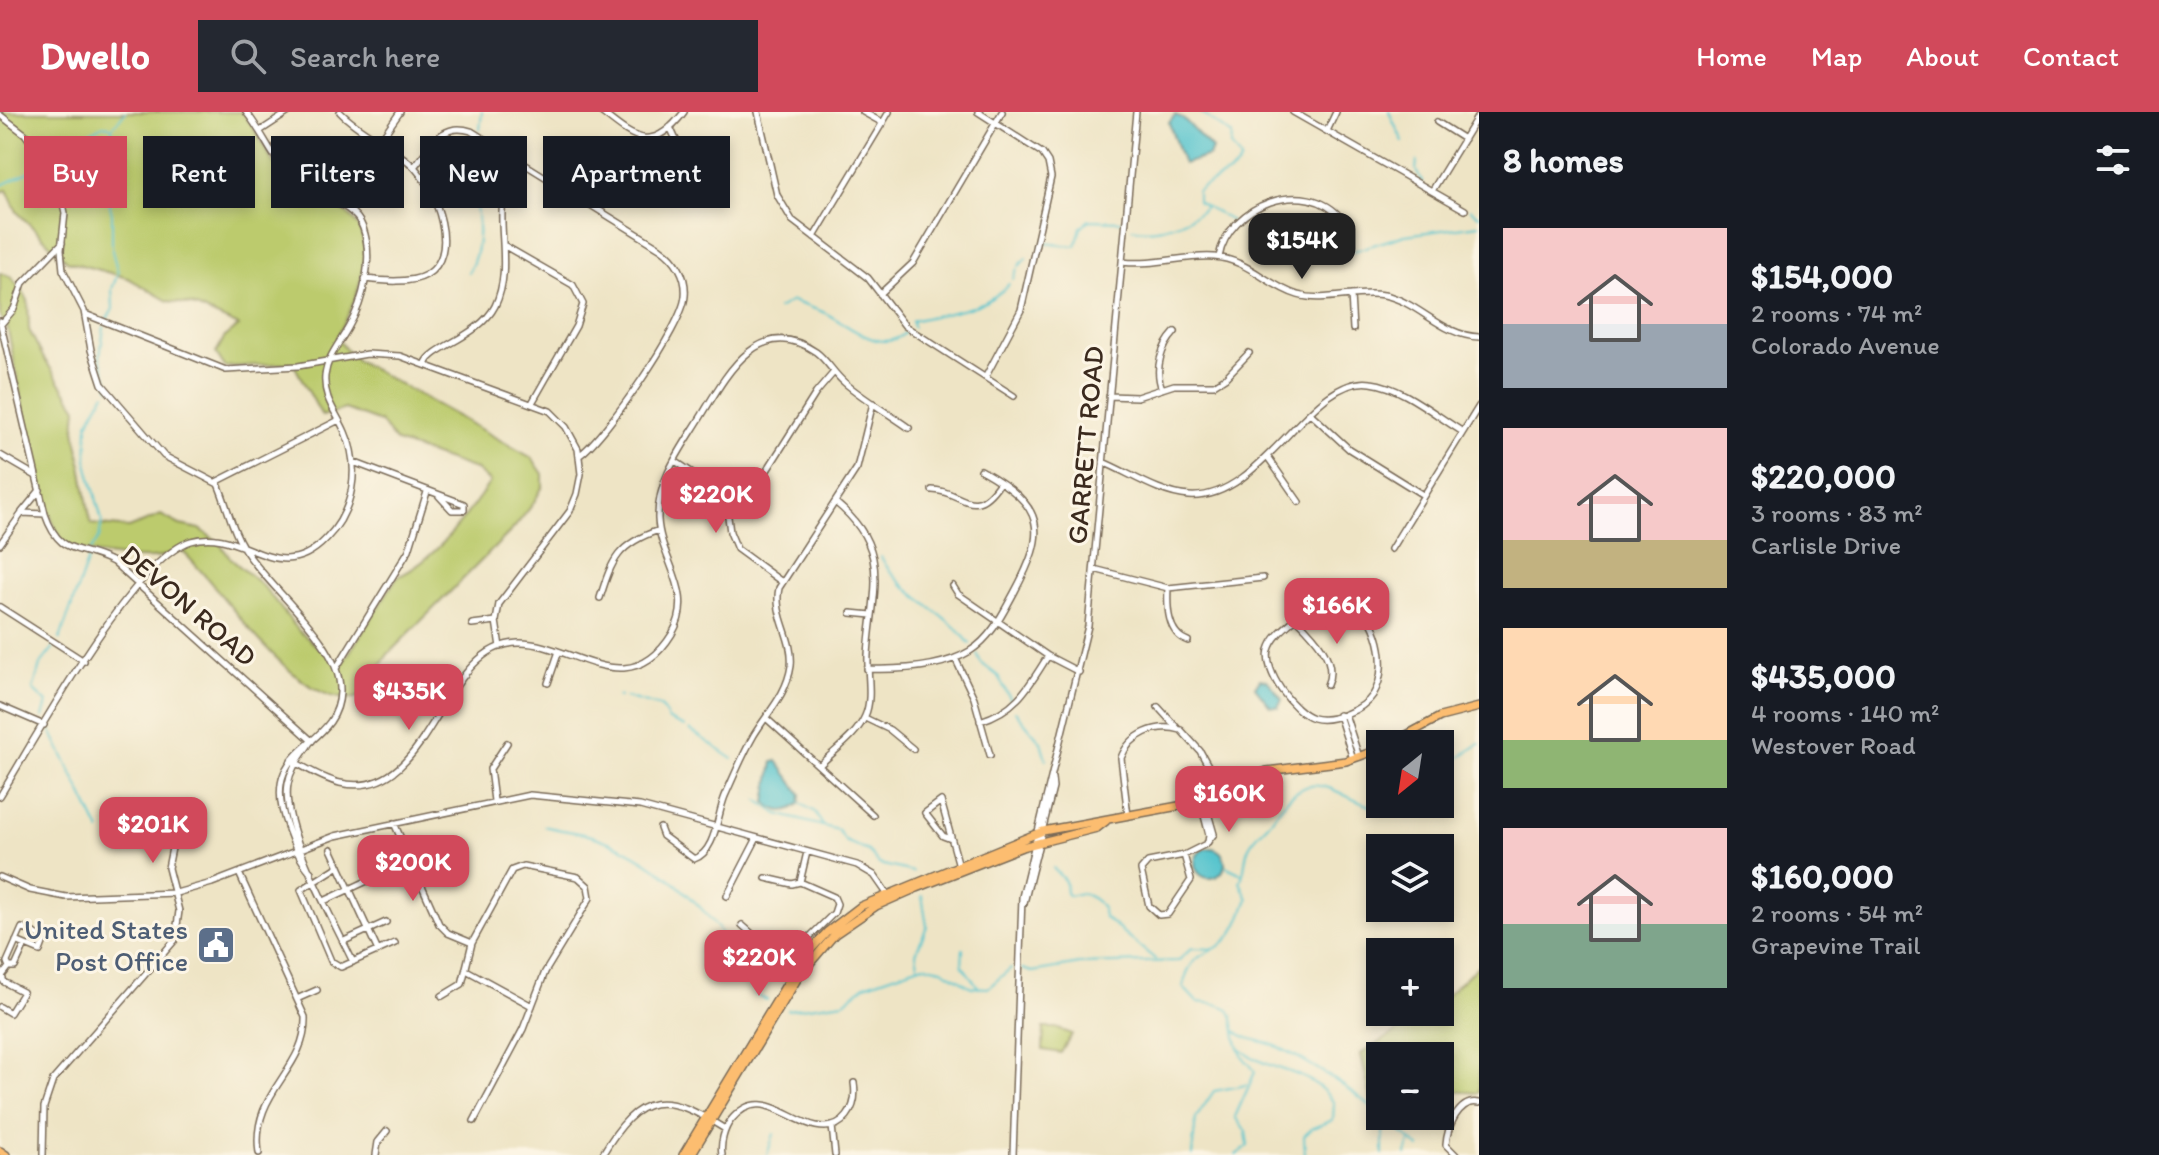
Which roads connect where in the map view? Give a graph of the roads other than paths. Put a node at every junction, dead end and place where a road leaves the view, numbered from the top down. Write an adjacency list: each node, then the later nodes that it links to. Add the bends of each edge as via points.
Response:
1 (246, 112): 21 (street)
2 (289, 112): 21 (street)
3 (340, 112): 23 (street)
4 (400, 112): 24 (street)
5 (601, 112): 20 (street, via 635,138)
6 (684, 112): 20 (street)
7 (758, 112): 39 (street, via 781,206)
8 (863, 112): 18 (street)
9 (889, 112): 18 (street)
10 (978, 112): 19 (street)
11 (1002, 112): 19 (street)
12 (1136, 112): 45 (street, GARRETT ROAD)
13 (1293, 112): 22 (street)
14 (1336, 112): 22 (street)
15 (1479, 114): 28 (street)
16 (0, 115): 40 (street, via 25,134 56,176 65,213)
17 (1437, 122): 28 (street)
18 (883, 123): 39 (street)
19 (996, 123): 47 (street, via 913,263); 58 (street, via 1042,153 1051,177 1021,310)
20 (670, 127): 27 (street)
21 (260, 131): 29 (street)
22 (1327, 131): 34 (street)
23 (374, 136)
24 (384, 136)
25 (438, 136): 26 (street, via 456,128)
26 (480, 136)
27 (674, 136)
28 (1464, 139): 34 (street)
29 (271, 147)
30 (404, 159): 33 (street)
31 (420, 159): 33 (street)
32 (527, 166): 70 (street, via 665,252 684,280 679,316 617,417)
33 (414, 167): 46 (street, via 439,214 440,260 415,279)
34 (1432, 191): 37 (street)
35 (344, 208): 46 (street, via 363,227)
36 (505, 208): 41 (street)
37 (1465, 210)
38 (1342, 219): 42 (street, via 1334,209 1310,200 1267,203 1235,225)
39 (814, 237): 47 (street, via 854,266)
40 (62, 243): 43 (street); 44 (street)
41 (505, 246): 56 (street, via 502,283 491,312 473,332 433,352); 62 (street, via 573,285 583,304)
42 (1219, 257): 45 (street, via 1152,265); 48 (street, via 1295,294)
43 (46, 258): 44 (street); 50 (street, via 23,283 14,309)
44 (61, 259): 49 (street)
45 (1122, 262): 61 (street, GARRETT ROAD)
46 (365, 279): 55 (street, via 355,315)
47 (880, 294): 58 (street, via 905,326)
48 (1351, 295): 51 (street); 53 (street, via 1396,298 1451,330)
49 (85, 314): 55 (street, via 226,370); 77 (street, via 105,387 164,456)
50 (1, 322): 76 (street, DEVON ROAD)
51 (1353, 329)
52 (1175, 332): 59 (street, via 1161,353)
53 (1479, 337)
54 (1249, 353): 59 (street, via 1219,383)
55 (328, 361): 56 (street, via 380,354); 66 (street, via 326,394)
56 (426, 363): 62 (street)
57 (834, 372): 63 (street); 72 (street, via 817,353 794,343 771,342 750,350 733,365); 84 (street, via 766,472)
58 (986, 376): 60 (street)
59 (1162, 389): 61 (street, via 1145,396)
60 (1014, 396)
61 (1109, 396): 74 (street, GARRETT ROAD)
62 (532, 403): 70 (street, via 563,422)
63 (873, 403): 67 (street); 85 (street, via 860,460)
64 (1479, 406): 68 (street)
65 (1311, 414): 68 (street, via 1335,392 1366,382 1398,392); 71 (street); 82 (street, via 1349,449)
66 (339, 420): 73 (street); 77 (street)
67 (909, 428)
68 (1463, 432): 82 (street)
69 (0, 455): 76 (street)
70 (580, 455): 105 (street, via 574,503 503,598)
71 (1267, 456): 74 (street, via 1228,488 1192,496); 86 (street)
72 (675, 461): 84 (street); 89 (street, via 661,490)
73 (353, 462): 81 (street); 91 (street, via 346,508 316,548 281,560)
74 (1103, 462): 93 (street, GARRETT ROAD)
75 (981, 470): 78 (street)
76 (36, 476): 79 (street, DEVON ROAD)
77 (216, 482): 91 (street)
78 (1000, 482): 80 (street, via 990,496 970,503); 104 (street, via 1026,503 1036,532 1031,563)
79 (40, 490): 87 (street); 88 (street, DEVON ROAD)
80 (932, 490)
81 (427, 492): 83 (street); 113 (street, via 409,550)
82 (1423, 495): 92 (street)
83 (439, 496): 83 (street, via 464,504 464,510 452,510)
84 (724, 498): 95 (street, via 737,549)
85 (835, 502): 95 (street); 102 (street, via 857,523 872,549 877,581)
86 (1299, 502)
87 (22, 513): 88 (street); 90 (street)
88 (45, 514): 96 (street, DEVON ROAD, via 63,545 109,560)
89 (659, 530): 99 (street, via 616,555); 109 (street, via 681,598 677,623 664,645 639,663 620,668)
90 (0, 544)
91 (242, 546): 96 (street, via 216,538 187,543); 113 (street)
92 (1391, 549)
93 (1094, 569): 98 (street); 115 (street, GARRETT ROAD)
94 (1263, 578): 98 (street)
95 (782, 582): 122 (street, via 777,603 791,662 785,689)
96 (138, 584): 112 (street); 128 (street, DEVON ROAD)
97 (953, 586): 104 (street)
98 (1168, 588): 107 (street, via 1171,622)
99 (600, 598)
100 (0, 607): 112 (street)
101 (851, 613): 102 (street)
102 (872, 615): 114 (street)
103 (1296, 617): 117 (street, via 1322,647 1330,676); 121 (street, via 1270,647 1271,671 1306,715 1322,719); 121 (street, via 1316,599 1337,594 1352,600 1375,625 1377,685 1369,699)
104 (1000, 619): 110 (street); 111 (street, via 980,644)
105 (496, 621): 106 (street); 108 (street)
106 (472, 624)
107 (1188, 641)
108 (500, 647): 109 (street, via 526,643); 134 (street, via 471,668 393,774 344,784)
109 (558, 654): 116 (street)
110 (1048, 656): 115 (street); 124 (street, via 1019,701)
111 (955, 658): 114 (street); 124 (street)
112 (84, 661): 125 (street)
113 (337, 668): 128 (street, via 340,696 330,722)
114 (867, 669): 123 (street)
115 (1079, 672): 149 (street, GARRETT ROAD)
116 (548, 683)
117 (1327, 685)
118 (0, 706): 125 (street)
119 (1158, 707): 126 (street)
120 (1479, 707): 127 (main road)
121 (1342, 714): 133 (street)
122 (766, 718): 135 (street); 145 (street, via 737,770)
123 (865, 718): 130 (street); 135 (street)
124 (980, 721): 132 (street)
125 (44, 725): 137 (street)
126 (1179, 730): 136 (street, via 1200,751); 141 (street, via 1136,736 1123,751 1119,765)
127 (1416, 730)
128 (312, 741): 134 (street)
129 (507, 743): 139 (street, via 490,769)
130 (913, 749)
131 (1366, 754): 133 (main road)
132 (990, 755)
133 (1356, 758): 136 (main road, via 1267,771)
134 (293, 761): 153 (street, via 287,800)
135 (819, 766): 140 (street)
136 (1222, 791): 138 (main road)
137 (0, 796)
138 (1202, 800): 141 (main road); 156 (street, via 1208,842)
139 (494, 801): 144 (street); 145 (street, via 530,795 603,801)
140 (873, 815)
141 (1128, 817): 143 (main road)
142 (948, 820): 146 (street); 146 (street, via 943,801 937,803 925,813); 151 (street)
143 (1106, 821): 149 (main road); 152 (main road)
144 (394, 823): 153 (street); 176 (street, via 439,924)
145 (716, 826): 148 (street, via 702,855 694,859); 150 (street)
146 (937, 827): 151 (street)
147 (176, 828): 166 (street, via 168,863)
148 (660, 828)
149 (1040, 832): 152 (street, GARRETT ROAD); 158 (main road)
150 (757, 838): 155 (street); 167 (street)
151 (951, 839): 158 (street)
152 (1037, 843): 168 (main road); 205 (street, GARRETT ROAD, via 1017,962)
153 (298, 848): 159 (street); 162 (street)
154 (331, 849): 157 (street)
155 (807, 852): 164 (street); 168 (street, via 865,869)
156 (1184, 855): 156 (street, via 1148,862 1141,870 1149,906 1159,915 1168,914 1191,880)
157 (339, 866): 162 (street); 165 (street)
158 (959, 866): 168 (main road)
159 (239, 873): 166 (street); 185 (street)
160 (0, 877): 166 (street, via 66,897)
161 (766, 878): 164 (street)
162 (314, 880): 169 (street); 179 (street, via 303,886 302,896 331,961 341,967)
163 (367, 881): 165 (street)
164 (800, 882): 171 (street, via 834,897 837,904 793,956 781,959)
165 (349, 889): 169 (street); 172 (street)
166 (176, 893): 198 (street, via 180,924 172,946 51,1084 44,1107)
167 (727, 896)
168 (888, 896): 190 (main road, via 849,923 807,965)
169 (324, 901): 174 (street)
170 (386, 922): 172 (street)
171 (742, 925)
172 (368, 929): 174 (street); 178 (street)
173 (16, 941): 177 (street); 177 (street, via 22,928 45,938 40,951); 180 (street)
174 (344, 941): 179 (street)
175 (395, 943): 178 (street)
176 (472, 943): 181 (street); 186 (street, via 515,868 584,881 590,898 545,972)
177 (25, 945): 180 (street, via 15,967)
178 (378, 951): 179 (street)
179 (353, 962)
180 (9, 967): 182 (street)
181 (468, 971): 184 (street, via 460,987); 186 (street)
182 (1, 975): 187 (street, via 5,984 23,992 10,1013)
183 (317, 990): 185 (street)
184 (442, 996)
185 (299, 998): 196 (street, via 304,1036 258,1117)
186 (532, 1006): 191 (street)
187 (0, 1007)
188 (854, 1083): 192 (street, via 853,1107)
189 (1479, 1103): 206 (street, via 1462,1106 1449,1133 1446,1145)
190 (709, 1119): 193 (street); 200 (street, via 676,1105 647,1106 624,1120); 201 (main road); 202 (main road)
191 (474, 1121)
192 (832, 1126): 193 (street, via 810,1124 764,1104 743,1110); 204 (street)
193 (725, 1129): 203 (street)
194 (387, 1131): 199 (street)
195 (0, 1151): 197 (main road)
196 (259, 1153)
197 (6, 1155)
198 (43, 1155)
199 (376, 1155)
200 (602, 1155)
201 (683, 1155)
202 (691, 1155)
203 (722, 1155)
204 (835, 1155)
205 (1013, 1155)
206 (1456, 1155)

